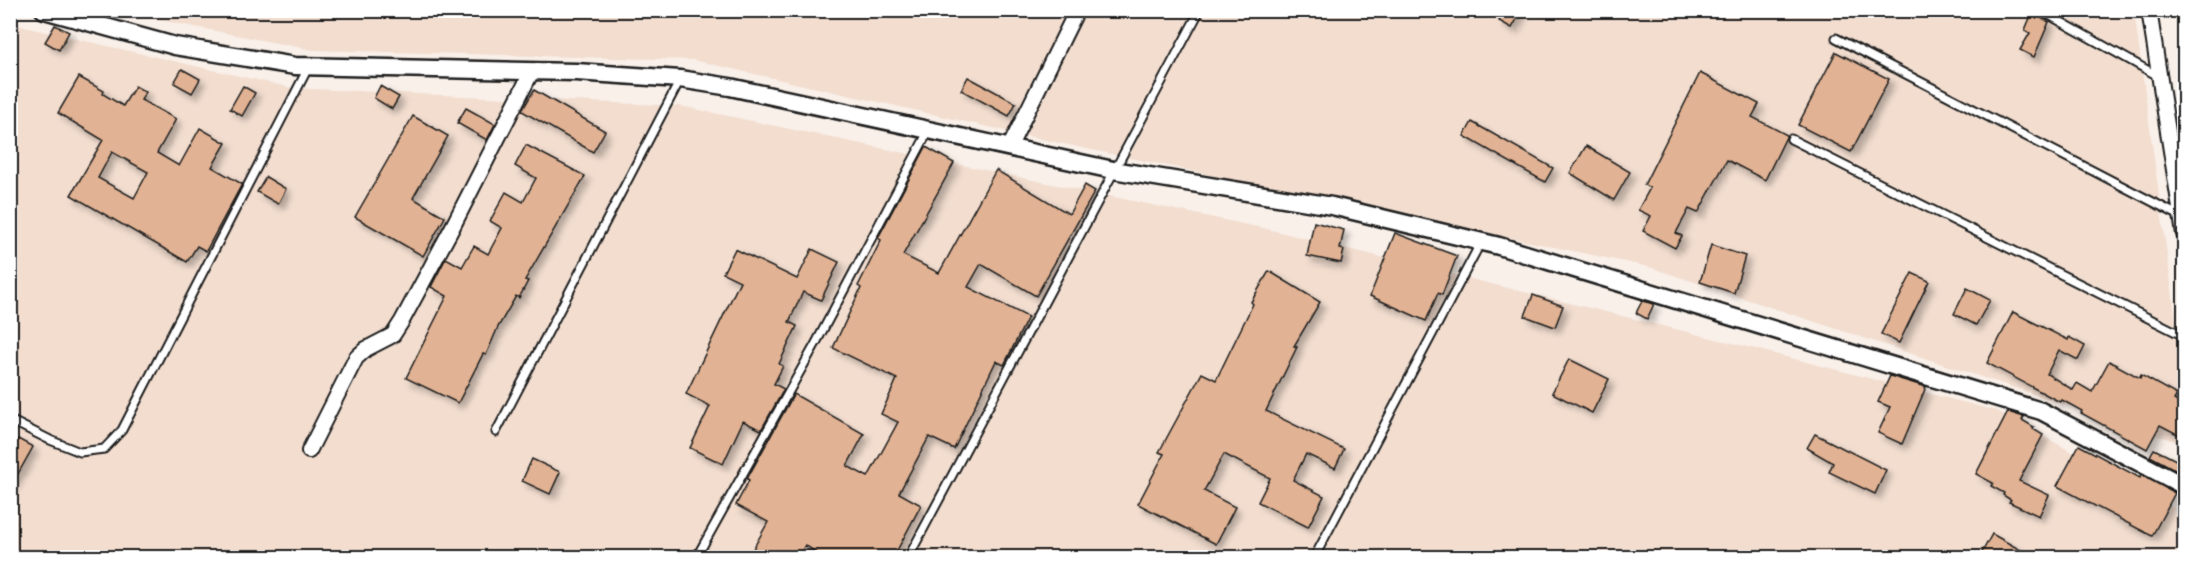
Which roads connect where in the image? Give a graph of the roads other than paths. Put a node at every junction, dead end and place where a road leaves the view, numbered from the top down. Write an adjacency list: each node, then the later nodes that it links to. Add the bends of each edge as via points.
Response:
1 (44, 10): 7 (street, via 175,46)
2 (1077, 10): 13 (street)
3 (1200, 10): 14 (lane)
4 (2040, 10): 9 (lane)
5 (2149, 10): 9 (street)
6 (1836, 38): 15 (lane)
7 (309, 66): 8 (street); 19 (lane, via 122,430 104,449 80,452)
8 (532, 71): 10 (street); 21 (street, via 402,321 393,335 356,358)
9 (2158, 76): 15 (street)
10 (680, 79): 11 (street); 20 (lane)
11 (929, 130): 13 (street); 23 (lane)
12 (1791, 139): 18 (lane)
13 (1009, 148): 14 (street)
14 (1113, 170): 17 (street, via 1332,206); 24 (lane)
15 (2182, 217): 16 (street)
16 (2184, 234)
17 (1481, 242): 22 (street, via 2041,411); 25 (lane)
18 (2184, 336)
19 (10, 420)
20 (496, 432)
21 (309, 451)
22 (2184, 486)
23 (696, 558)
24 (908, 558)
25 (1314, 558)

